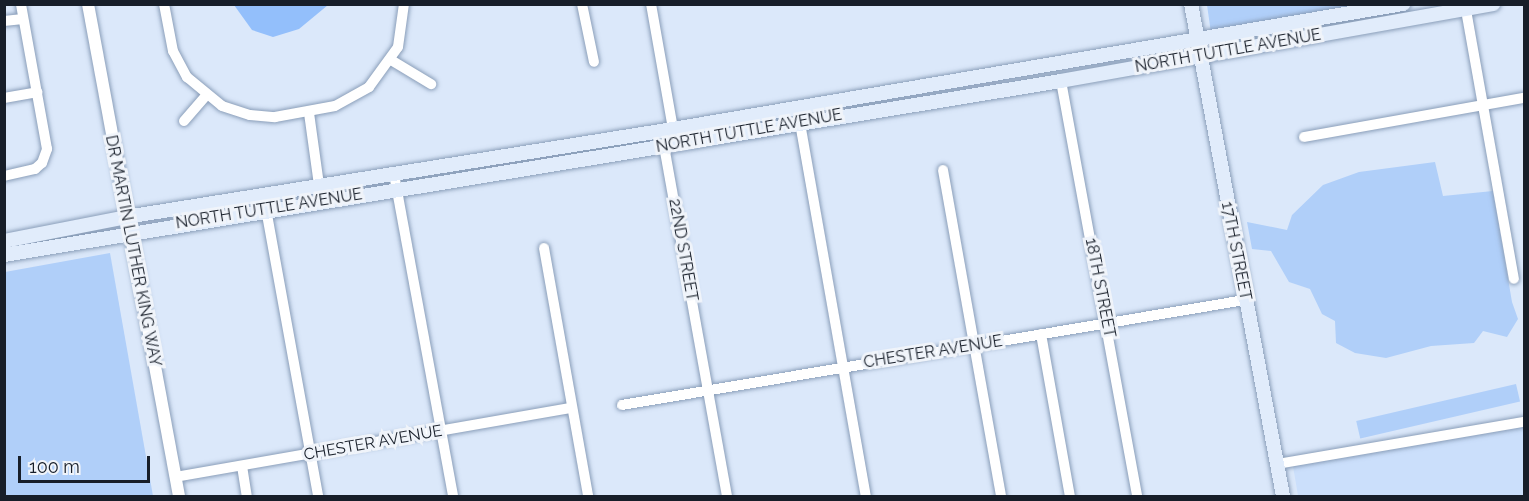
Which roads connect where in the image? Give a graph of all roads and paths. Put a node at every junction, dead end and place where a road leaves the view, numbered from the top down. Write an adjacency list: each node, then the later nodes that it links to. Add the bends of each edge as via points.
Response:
1 (21, 4): 11 (street)
2 (88, 4): 36 (street, DR MARTIN LUTHER KING WAY)
3 (164, 4): 20 (street, via 177,60)
4 (404, 4): 15 (street, via 401,38)
5 (582, 4): 16 (street)
6 (651, 4): 27 (street)
7 (1191, 4): 13 (main road, 17TH STREET)
8 (1403, 4): 13 (main road, NORTH TUTTLE AVENUE)
9 (1493, 4): 10 (main road, NORTH TUTTLE AVENUE)
10 (1466, 10): 14 (main road, NORTH TUTTLE AVENUE); 23 (street)
11 (23, 19): 12 (street); 19 (street)
12 (4, 21)
13 (1197, 41): 14 (main road, 17TH STREET); 27 (main road, NORTH TUTTLE AVENUE)
14 (1199, 56): 17 (main road, NORTH TUTTLE AVENUE); 42 (main road, 17TH STREET)
15 (391, 60): 18 (street); 24 (street, via 358,96)
16 (594, 62)
17 (1061, 81): 26 (main road, NORTH TUTTLE AVENUE); 43 (street, 18TH STREET)
18 (431, 84)
19 (36, 92): 21 (street); 32 (street, via 47,149 42,163 29,172)
20 (206, 96): 24 (street, via 250,115); 25 (street)
21 (4, 98)
22 (1524, 98): 23 (street)
23 (1483, 105): 28 (street); 41 (street)
24 (309, 113): 33 (street)
25 (184, 121)
26 (800, 123): 29 (main road, NORTH TUTTLE AVENUE); 46 (street)
27 (672, 129): 29 (street); 31 (main road, NORTH TUTTLE AVENUE)
28 (1304, 137)
29 (664, 146): 34 (main road, NORTH TUTTLE AVENUE); 47 (street, 22ND STREET)
30 (943, 170): 45 (street)
31 (394, 174): 33 (main road, NORTH TUTTLE AVENUE); 34 (street)
32 (4, 176)
33 (319, 185): 36 (main road, NORTH TUTTLE AVENUE)
34 (396, 189): 35 (main road, NORTH TUTTLE AVENUE); 51 (street)
35 (266, 209): 37 (main road, NORTH TUTTLE AVENUE); 52 (street)
36 (126, 217): 37 (street, DR MARTIN LUTHER KING WAY); 38 (main road, NORTH TUTTLE AVENUE)
37 (129, 232): 40 (main road, NORTH TUTTLE AVENUE); 55 (street, DR MARTIN LUTHER KING WAY)
38 (4, 241)
39 (544, 248): 49 (street)
40 (4, 255)
41 (1514, 279)
42 (1245, 300): 43 (street, CHESTER AVENUE); 53 (main road, 17TH STREET)
43 (1106, 323): 44 (street, CHESTER AVENUE); 65 (street, 18TH STREET)
44 (1041, 334): 45 (street, CHESTER AVENUE); 64 (street)
45 (974, 345): 46 (street, CHESTER AVENUE); 63 (street)
46 (843, 367): 47 (street, CHESTER AVENUE); 62 (street)
47 (708, 390): 48 (street, CHESTER AVENUE); 61 (street, 22ND STREET)
48 (622, 405)
49 (571, 408): 51 (street, CHESTER AVENUE); 60 (street)
50 (1524, 422): 53 (street)
51 (441, 431): 52 (street, CHESTER AVENUE); 59 (street)
52 (310, 454): 54 (street, CHESTER AVENUE); 58 (street)
53 (1277, 464): 66 (main road, 17TH STREET)
54 (242, 466): 55 (street, CHESTER AVENUE); 57 (street)
55 (176, 477): 56 (street, DR MARTIN LUTHER KING WAY)
56 (179, 496)
57 (247, 496)
58 (318, 496)
59 (453, 496)
60 (588, 496)
61 (727, 496)
62 (866, 496)
63 (1002, 496)
64 (1070, 496)
65 (1137, 496)
66 (1283, 496)

